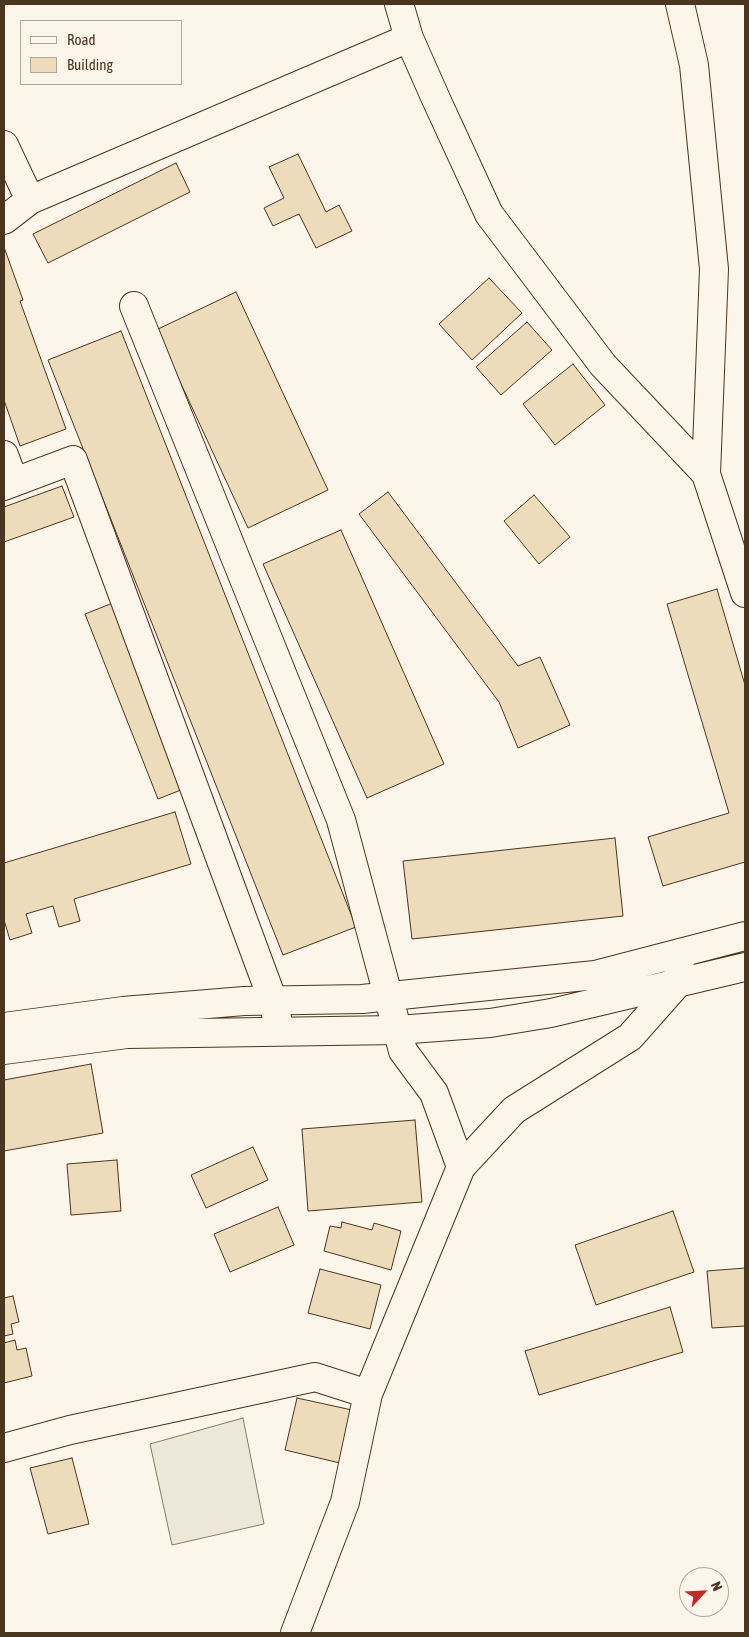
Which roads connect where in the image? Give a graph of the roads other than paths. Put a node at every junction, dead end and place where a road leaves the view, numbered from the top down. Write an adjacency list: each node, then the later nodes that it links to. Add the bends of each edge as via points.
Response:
1 (399, 4): 3 (street)
2 (680, 4): 9 (street, via 694,65 714,269)
3 (409, 38): 5 (street); 9 (street, via 490,214 603,365)
4 (4, 145): 5 (street)
5 (30, 200): 6 (street)
6 (4, 220)
7 (134, 306): 16 (street, via 341,820)
8 (4, 455): 10 (street)
9 (706, 474): 11 (street)
10 (9, 484): 17 (street, via 73,460)
11 (745, 593)
12 (745, 936): 13 (street)
13 (681, 953): 15 (street); 16 (street, via 595,975)
14 (745, 967): 15 (street)
15 (677, 984): 19 (street, via 533,1016 490,1023); 22 (street, via 630,1037 514,1110)
16 (388, 996): 17 (street); 19 (street)
17 (273, 1001): 18 (street, via 123,1011); 20 (street)
18 (4, 1027)
19 (398, 1030): 20 (street); 22 (street, via 403,1051 434,1093)
20 (280, 1031): 21 (street, via 127,1034)
21 (4, 1050)
22 (461, 1167): 23 (street)
23 (368, 1394): 24 (street, via 314,1377 70,1430); 25 (street, via 345,1502)
24 (4, 1448)
25 (295, 1633)

